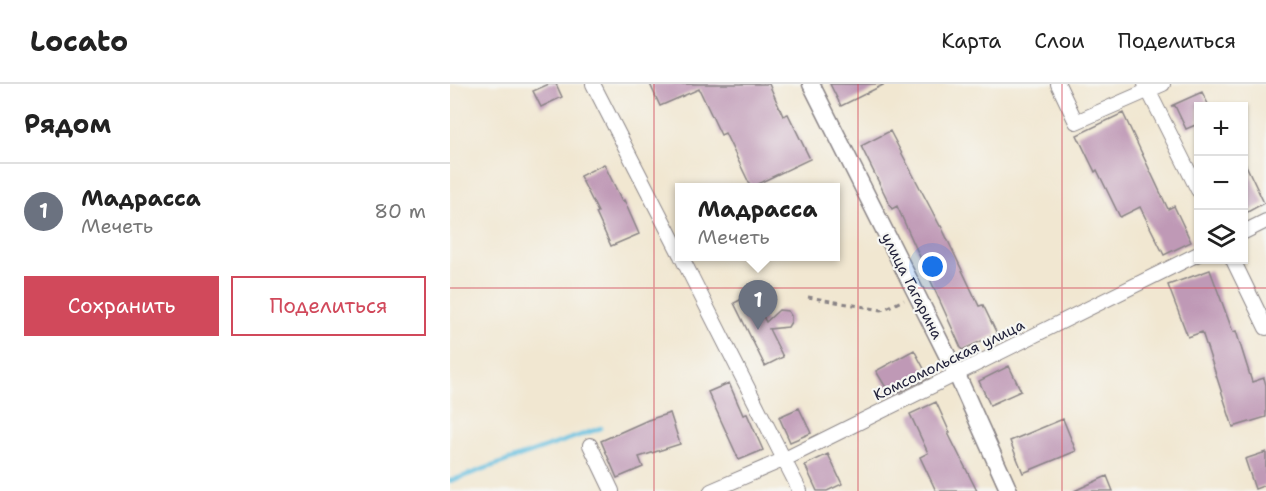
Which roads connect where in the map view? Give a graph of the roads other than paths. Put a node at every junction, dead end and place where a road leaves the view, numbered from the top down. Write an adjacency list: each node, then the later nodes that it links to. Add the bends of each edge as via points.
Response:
1 (593, 84): 9 (street)
2 (811, 84): 14 (street, улица Гагарина)
3 (1058, 84): 5 (street, via 1076,122)
4 (1163, 84): 5 (street)
5 (1147, 87): 6 (street)
6 (1194, 182)
7 (1266, 221): 8 (street)
8 (1248, 230)
9 (675, 243)
10 (1194, 256): 14 (street, Комсомольская улица)
11 (684, 261): 16 (street)
12 (1235, 264): 13 (street)
13 (1266, 328)
14 (957, 375): 16 (street, Комсомольская улица); 20 (street, улица Гагарина)
15 (590, 445): 17 (street)
16 (785, 459): 18 (street, Комсомольская улица); 19 (street)
17 (612, 491)
18 (711, 491)
19 (800, 491)
20 (1009, 491)

